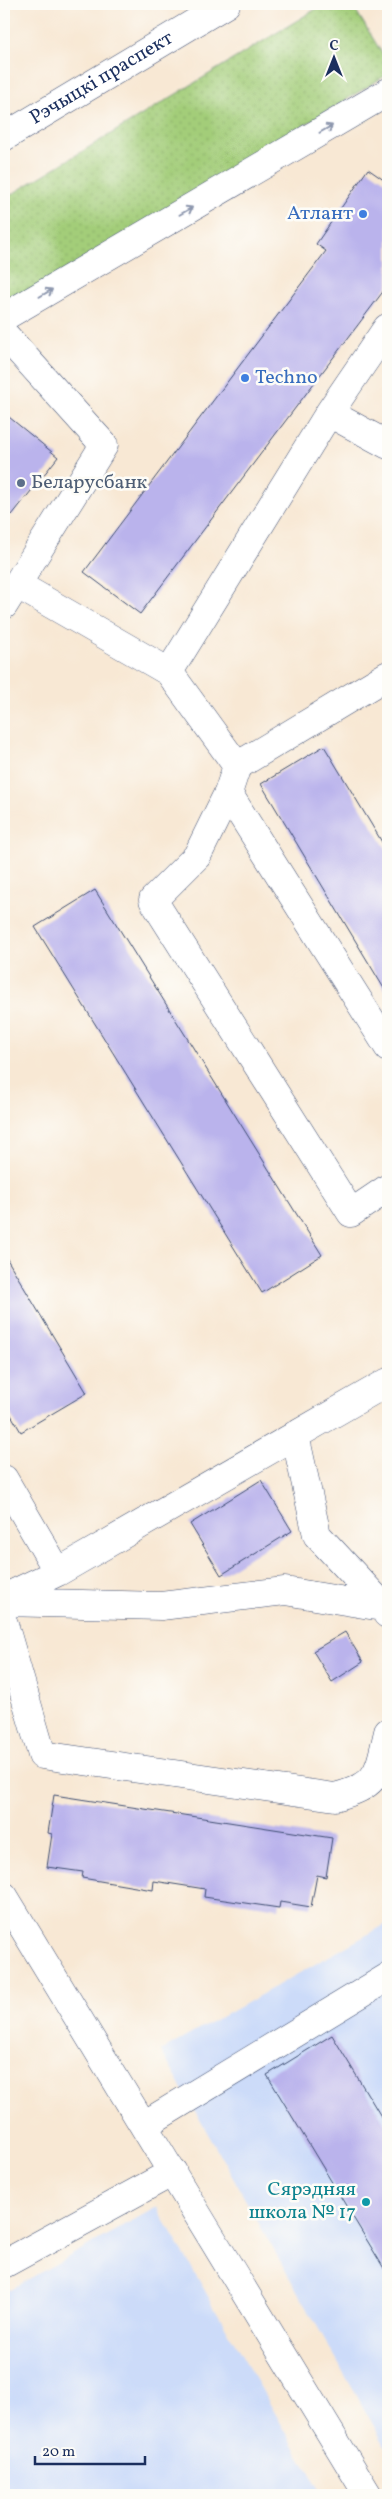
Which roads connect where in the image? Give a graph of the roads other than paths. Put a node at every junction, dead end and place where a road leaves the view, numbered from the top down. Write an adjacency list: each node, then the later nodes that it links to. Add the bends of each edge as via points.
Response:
1 (226, 4): 3 (main road, Рэчыцкі праспект)
2 (388, 92): 4 (main road, one-way to 2)
3 (4, 137)
4 (4, 317)
5 (387, 328): 7 (main road)
6 (4, 334): 9 (main road, via 104,445)
7 (329, 414): 8 (main road); 10 (main road)
8 (388, 445)
9 (11, 595): 10 (main road)
10 (169, 672): 12 (main road)
11 (388, 675): 12 (main road)
12 (237, 766): 13 (main road)
13 (228, 793): 14 (main road); 15 (main road, via 197,856 153,900 351,1213)
14 (388, 1047)
15 (388, 1188)
16 (388, 1382): 17 (main road)
17 (295, 1435): 19 (main road); 21 (main road, via 316,1535)
18 (4, 1479): 19 (main road)
19 (58, 1572): 20 (main road)
20 (4, 1600): 21 (main road, via 161,1606 285,1590)
21 (387, 1611)
22 (4, 1624): 23 (main road, via 42,1755 335,1797 358,1791 378,1773)
23 (388, 1732)
24 (4, 1896): 26 (main road)
25 (388, 1977): 26 (main road)
26 (144, 2125): 27 (main road)
27 (173, 2172): 28 (main road); 29 (main road)
28 (4, 2264)
29 (368, 2495)

